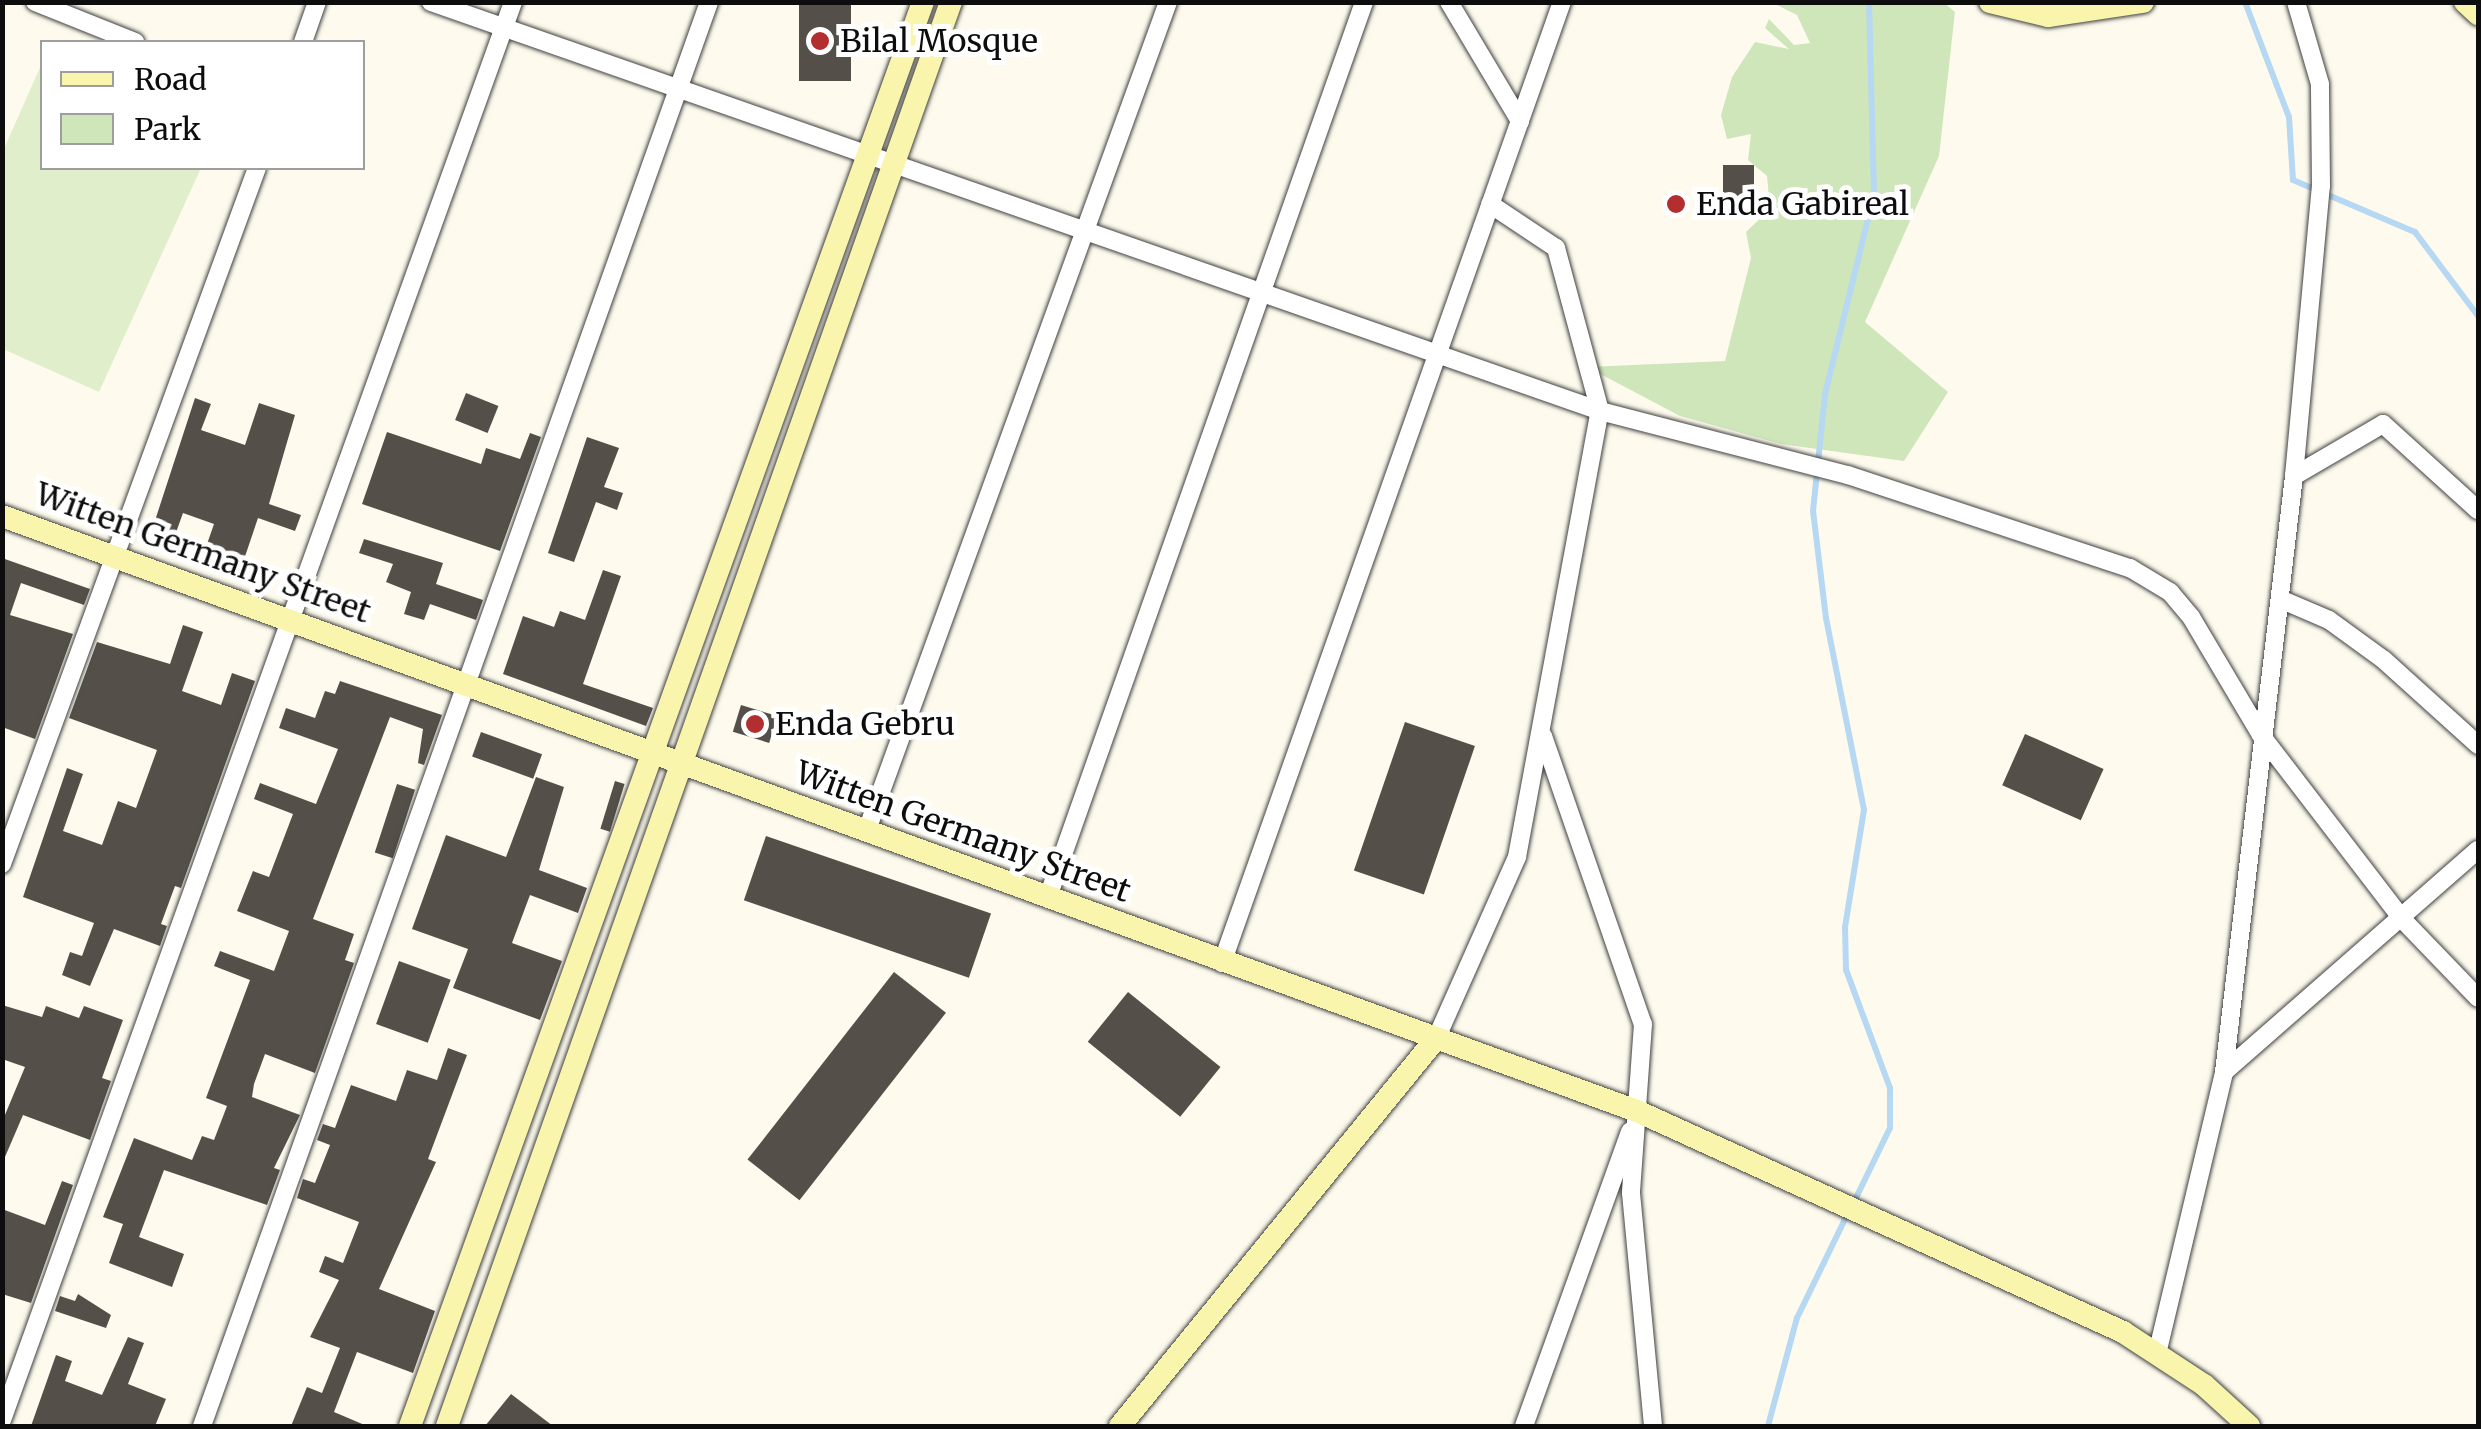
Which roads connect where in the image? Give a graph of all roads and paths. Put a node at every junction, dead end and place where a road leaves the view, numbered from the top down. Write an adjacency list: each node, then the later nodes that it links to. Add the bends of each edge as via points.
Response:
1 (35, 2): 18 (street)
2 (317, 2): 19 (street)
3 (431, 2): 17 (street)
4 (513, 2): 17 (street)
5 (709, 2): 20 (street)
6 (923, 2): 22 (street)
7 (951, 2): 23 (street)
8 (1168, 2): 26 (street)
9 (1364, 2): 27 (street)
10 (1449, 2): 21 (street)
11 (1562, 2): 21 (street)
12 (1990, 2): 13 (street, via 2048,16)
13 (2143, 2)
14 (2296, 2): 30 (street, via 2320,84 2321,186)
15 (2465, 2): 16 (street)
16 (2478, 14)
17 (504, 28): 20 (street); 35 (street)
18 (130, 40)
19 (304, 40)
20 (677, 90): 22 (street); 36 (street)
21 (1520, 121): 25 (street)
22 (869, 157): 23 (street); 40 (street)
23 (894, 165): 26 (street); 41 (street)
24 (257, 170): 33 (street)
25 (1490, 204): 28 (street); 29 (street, via 1556,248)
26 (1083, 232): 27 (street); 42 (street)
27 (1260, 294): 28 (street); 45 (street)
28 (1436, 356): 29 (street); 47 (street)
29 (1600, 411): 37 (street); 38 (street, via 1848,475 2130,568 2170,592)
30 (2294, 476): 31 (street, via 2383,424); 34 (street)
31 (2478, 510)
32 (2, 516): 33 (street, Witten Germany Street)
33 (111, 557): 35 (street, Witten Germany Street); 44 (street)
34 (2280, 599): 38 (street); 39 (street, via 2328,620 2384,660)
35 (293, 618): 36 (street, Witten Germany Street); 55 (street)
36 (469, 684): 40 (street, Witten Germany Street); 56 (street)
37 (1541, 731): 49 (street, via 1517,857); 51 (street, via 1643,1024)
38 (2261, 736): 46 (street); 50 (street)
39 (2478, 744)
40 (654, 752): 41 (street, Witten Germany Street); 52 (street)
41 (682, 764): 42 (street, Witten Germany Street); 53 (street)
42 (866, 830): 45 (street, Witten Germany Street)
43 (2478, 850): 46 (street)
44 (2, 864)
45 (1048, 897): 47 (street, Witten Germany Street)
46 (2403, 920): 48 (street); 50 (street)
47 (1222, 962): 49 (street, Witten Germany Street)
48 (2478, 998)
49 (1436, 1039): 51 (street, Witten Germany Street); 59 (street)
50 (2224, 1072): 54 (street)
51 (1637, 1111): 54 (street, Witten Germany Street, via 2092,1316); 60 (street); 61 (street, via 1631,1193)
52 (492, 1202): 53 (street); 57 (street)
53 (522, 1216): 58 (street)
54 (2157, 1354): 62 (street, Witten Germany Street)
55 (2, 1420)
56 (202, 1426)
57 (410, 1426)
58 (448, 1426)
59 (1120, 1426)
60 (1524, 1426)
61 (1653, 1426)
62 (2249, 1426)

